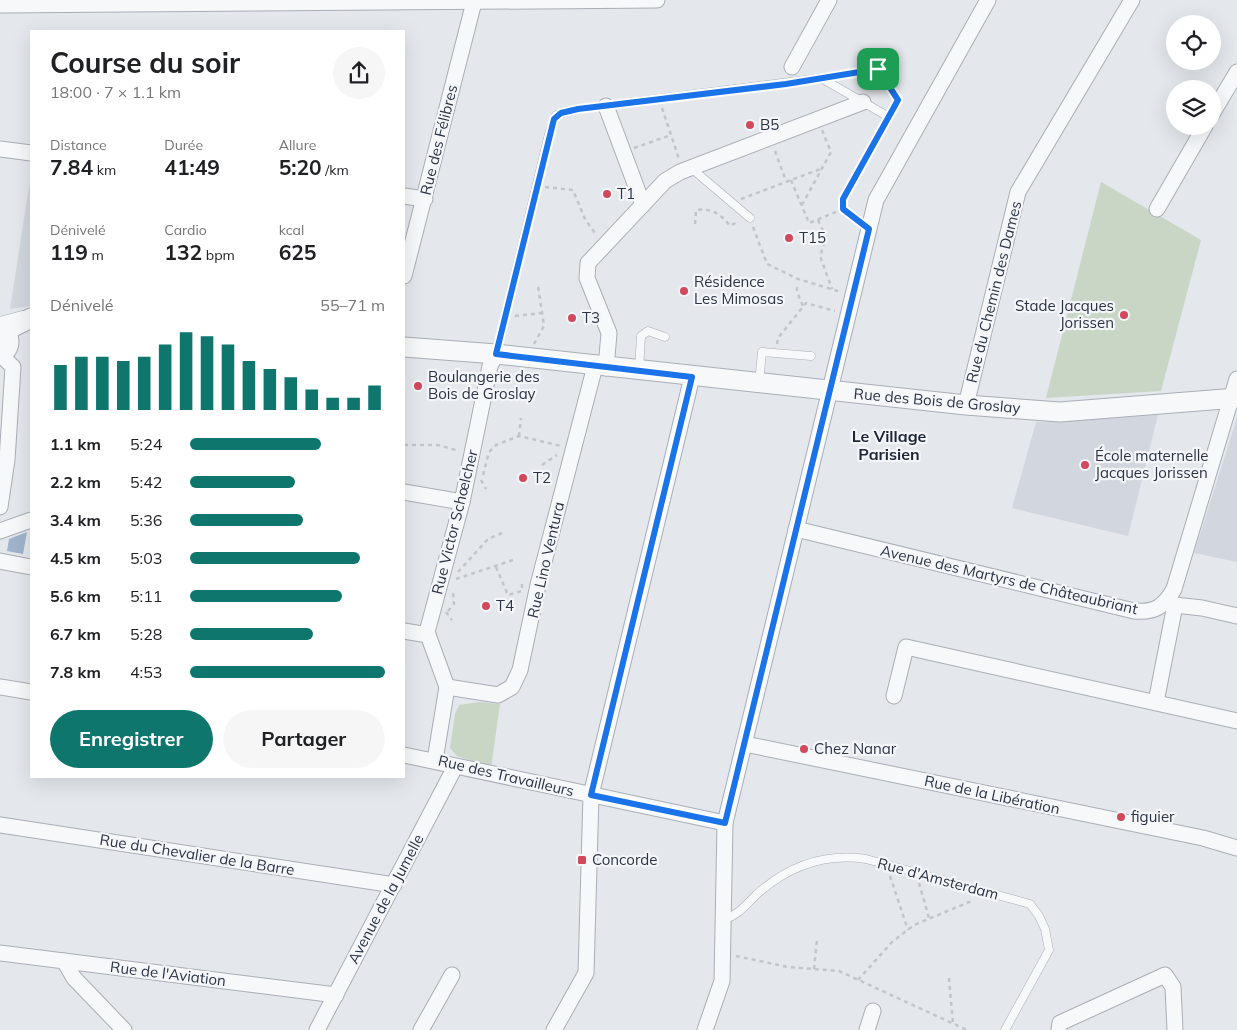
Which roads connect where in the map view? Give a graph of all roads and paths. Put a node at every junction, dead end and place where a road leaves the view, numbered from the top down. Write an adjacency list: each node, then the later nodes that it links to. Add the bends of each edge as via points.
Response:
1 (657, 0): 7 (street)
2 (829, 0): 9 (street)
3 (988, 0): 39 (street, via 876,200)
4 (1132, 0): 66 (street, Rue du Chemin des Dames, via 1018,192)
5 (343, 1): 6 (street); 7 (street)
6 (167, 2): 8 (street)
7 (474, 2): 30 (street, Rue des Félibres)
8 (0, 5)
9 (792, 67)
10 (1237, 72): 13 (street)
11 (821, 78): 12 (lane); 14 (lane); 16 (lane, via 878,69 898,100)
12 (661, 99): 15 (lane); 18 (path)
13 (1221, 99)
14 (863, 102): 16 (lane); 17 (street, Rue Lino Ventura)
15 (606, 106): 22 (street); 28 (lane, via 567,111 556,116)
16 (889, 117): 34 (lane, via 843,199)
17 (818, 120): 20 (street, Rue Lino Ventura); 25 (path, via 831,152)
18 (671, 135): 22 (path); 24 (path)
19 (1201, 135): 35 (street)
20 (770, 138): 24 (street, Rue Lino Ventura); 27 (path)
21 (0, 149): 23 (street)
22 (624, 152): 32 (street)
23 (30, 153)
24 (688, 168): 31 (lane); 32 (street, Rue Lino Ventura, via 665,181)
25 (823, 168): 26 (path); 33 (path)
26 (792, 180): 27 (path); 33 (path)
27 (786, 182): 31 (path)
28 (536, 186): 40 (path, via 573,190 585,219); 49 (lane)
29 (405, 196): 30 (street)
30 (425, 198): 41 (street, Rue des Félibres)
31 (730, 203): 36 (lane)
32 (643, 204): 40 (street, Rue Lino Ventura)
33 (802, 205): 37 (path, via 809,223)
34 (843, 209): 37 (path); 39 (lane)
35 (1157, 209)
36 (749, 217): 38 (path, via 730,226 716,212 696,210); 44 (path, via 767,264)
37 (818, 220): 44 (path, via 826,237 820,256)
38 (695, 224)
39 (869, 229): 45 (street)
40 (604, 245): 59 (street, Rue Lino Ventura, via 588,264 587,278 609,333)
41 (405, 272)
42 (538, 286): 48 (path)
43 (797, 287): 46 (path)
44 (832, 290): 45 (path)
45 (853, 294): 64 (street)
46 (803, 306): 47 (path, via 806,303); 54 (path, via 778,338)
47 (833, 310)
48 (540, 313): 49 (path); 58 (path, via 544,326)
49 (505, 315): 55 (lane)
50 (30, 317): 51 (street)
51 (2, 326): 56 (street, via 9,344)
52 (665, 337): 60 (lane, via 648,331 641,336)
53 (405, 347): 55 (street, Rue des Bois de Groslay)
54 (777, 353): 57 (lane); 63 (lane, via 762,352)
55 (496, 354): 58 (street, Rue des Bois de Groslay); 70 (street, Rue Victor Schœlcher, via 490,366)
56 (0, 355): 75 (street, via 13,367 8,460)
57 (811, 356)
58 (530, 358): 59 (street, Rue des Bois de Groslay)
59 (600, 367): 60 (street, Rue des Bois de Groslay); 94 (street, Rue Lino Ventura, via 538,585 520,670 512,687 498,695)
60 (639, 371): 61 (street, Rue des Bois de Groslay)
61 (692, 377): 63 (street, Rue des Bois de Groslay); 103 (street)
62 (1237, 379): 65 (street)
63 (759, 383): 64 (street, Rue des Bois de Groslay)
64 (829, 390): 66 (street, Rue des Bois de Groslay); 77 (street)
65 (1234, 398): 66 (street, Rue des Bois de Groslay, via 1060,412); 88 (street)
66 (966, 405)
67 (521, 418): 68 (path)
68 (519, 436): 71 (path, via 561,445 557,457); 72 (path, via 496,445 489,452)
69 (405, 446): 70 (path, via 438,446)
70 (472, 454): 74 (street, Rue Victor Schœlcher)
71 (542, 465)
72 (481, 481)
73 (405, 492): 74 (street)
74 (462, 502): 92 (street, Rue Victor Schœlcher)
75 (0, 507)
76 (30, 520): 78 (street)
77 (796, 529): 88 (street, Avenue des Martyrs de Châteaubriant, via 1134,611 1149,612); 99 (street)
78 (0, 531)
79 (502, 533): 84 (path, via 482,544 458,572)
80 (513, 560): 82 (path)
81 (0, 561): 83 (street)
82 (496, 566): 84 (path); 85 (path, via 508,595 522,591)
83 (30, 567)
84 (457, 578): 86 (path)
85 (522, 581)
86 (455, 584)
87 (453, 590): 89 (path, via 454,604)
88 (1169, 603): 90 (street, Avenue des Martyrs de Châteaubriant); 97 (street)
89 (447, 612)
90 (1237, 616)
91 (405, 631): 92 (street)
92 (428, 635): 94 (street)
93 (0, 687): 95 (street)
94 (447, 687): 101 (street)
95 (30, 692)
96 (894, 696): 97 (street, via 906,647)
97 (1156, 702): 98 (street)
98 (1237, 721)
99 (745, 744): 104 (street); 106 (street, Rue de la Libération, via 1203,838)
100 (405, 755): 101 (street, Rue des Travailleurs)
101 (435, 760): 102 (street, Rue des Travailleurs)
102 (455, 767): 103 (street, Rue des Travailleurs); 109 (street, Avenue de la Jumelle)
103 (591, 795): 104 (street, Rue des Travailleurs); 128 (street, via 586,974)
104 (725, 823): 112 (street)
105 (0, 826): 109 (street, Rue du Chevalier de la Barre)
106 (1237, 848)
107 (887, 865): 108 (lane, Rue d'Amsterdam); 112 (lane, Rue d'Amsterdam, via 846,856 823,858 799,866 775,880 736,916); 113 (path)
108 (916, 873): 110 (lane, Rue d'Amsterdam); 111 (path)
109 (394, 885): 122 (street, Avenue de la Jumelle)
110 (989, 892): 111 (path); 132 (lane, Rue d'Amsterdam, via 1030,904 1039,916 1048,941 1049,950)
111 (929, 918): 113 (path)
112 (723, 920): 116 (street)
113 (908, 930): 121 (path, via 892,942)
114 (817, 940): 118 (path)
115 (0, 953): 117 (street, Rue de l'Aviation)
116 (722, 953): 118 (path); 129 (street, via 722,981)
117 (64, 961): 122 (street, Rue de l'Aviation); 125 (street, via 74,978)
118 (814, 969): 121 (path, via 839,971)
119 (452, 975): 127 (street)
120 (949, 978): 124 (path)
121 (858, 980): 124 (path)
122 (336, 995): 126 (street, Avenue de la Jumelle)
123 (874, 1011): 130 (street)
124 (953, 1024): 131 (path)
125 (124, 1030)
126 (316, 1030)
127 (421, 1030)
128 (554, 1030)
129 (705, 1030)
130 (867, 1030)
131 (966, 1030)
132 (1005, 1030)
133 (1059, 1030): 134 (street, via 1060,1023 1165,975 1173,987)
134 (1175, 1030)

